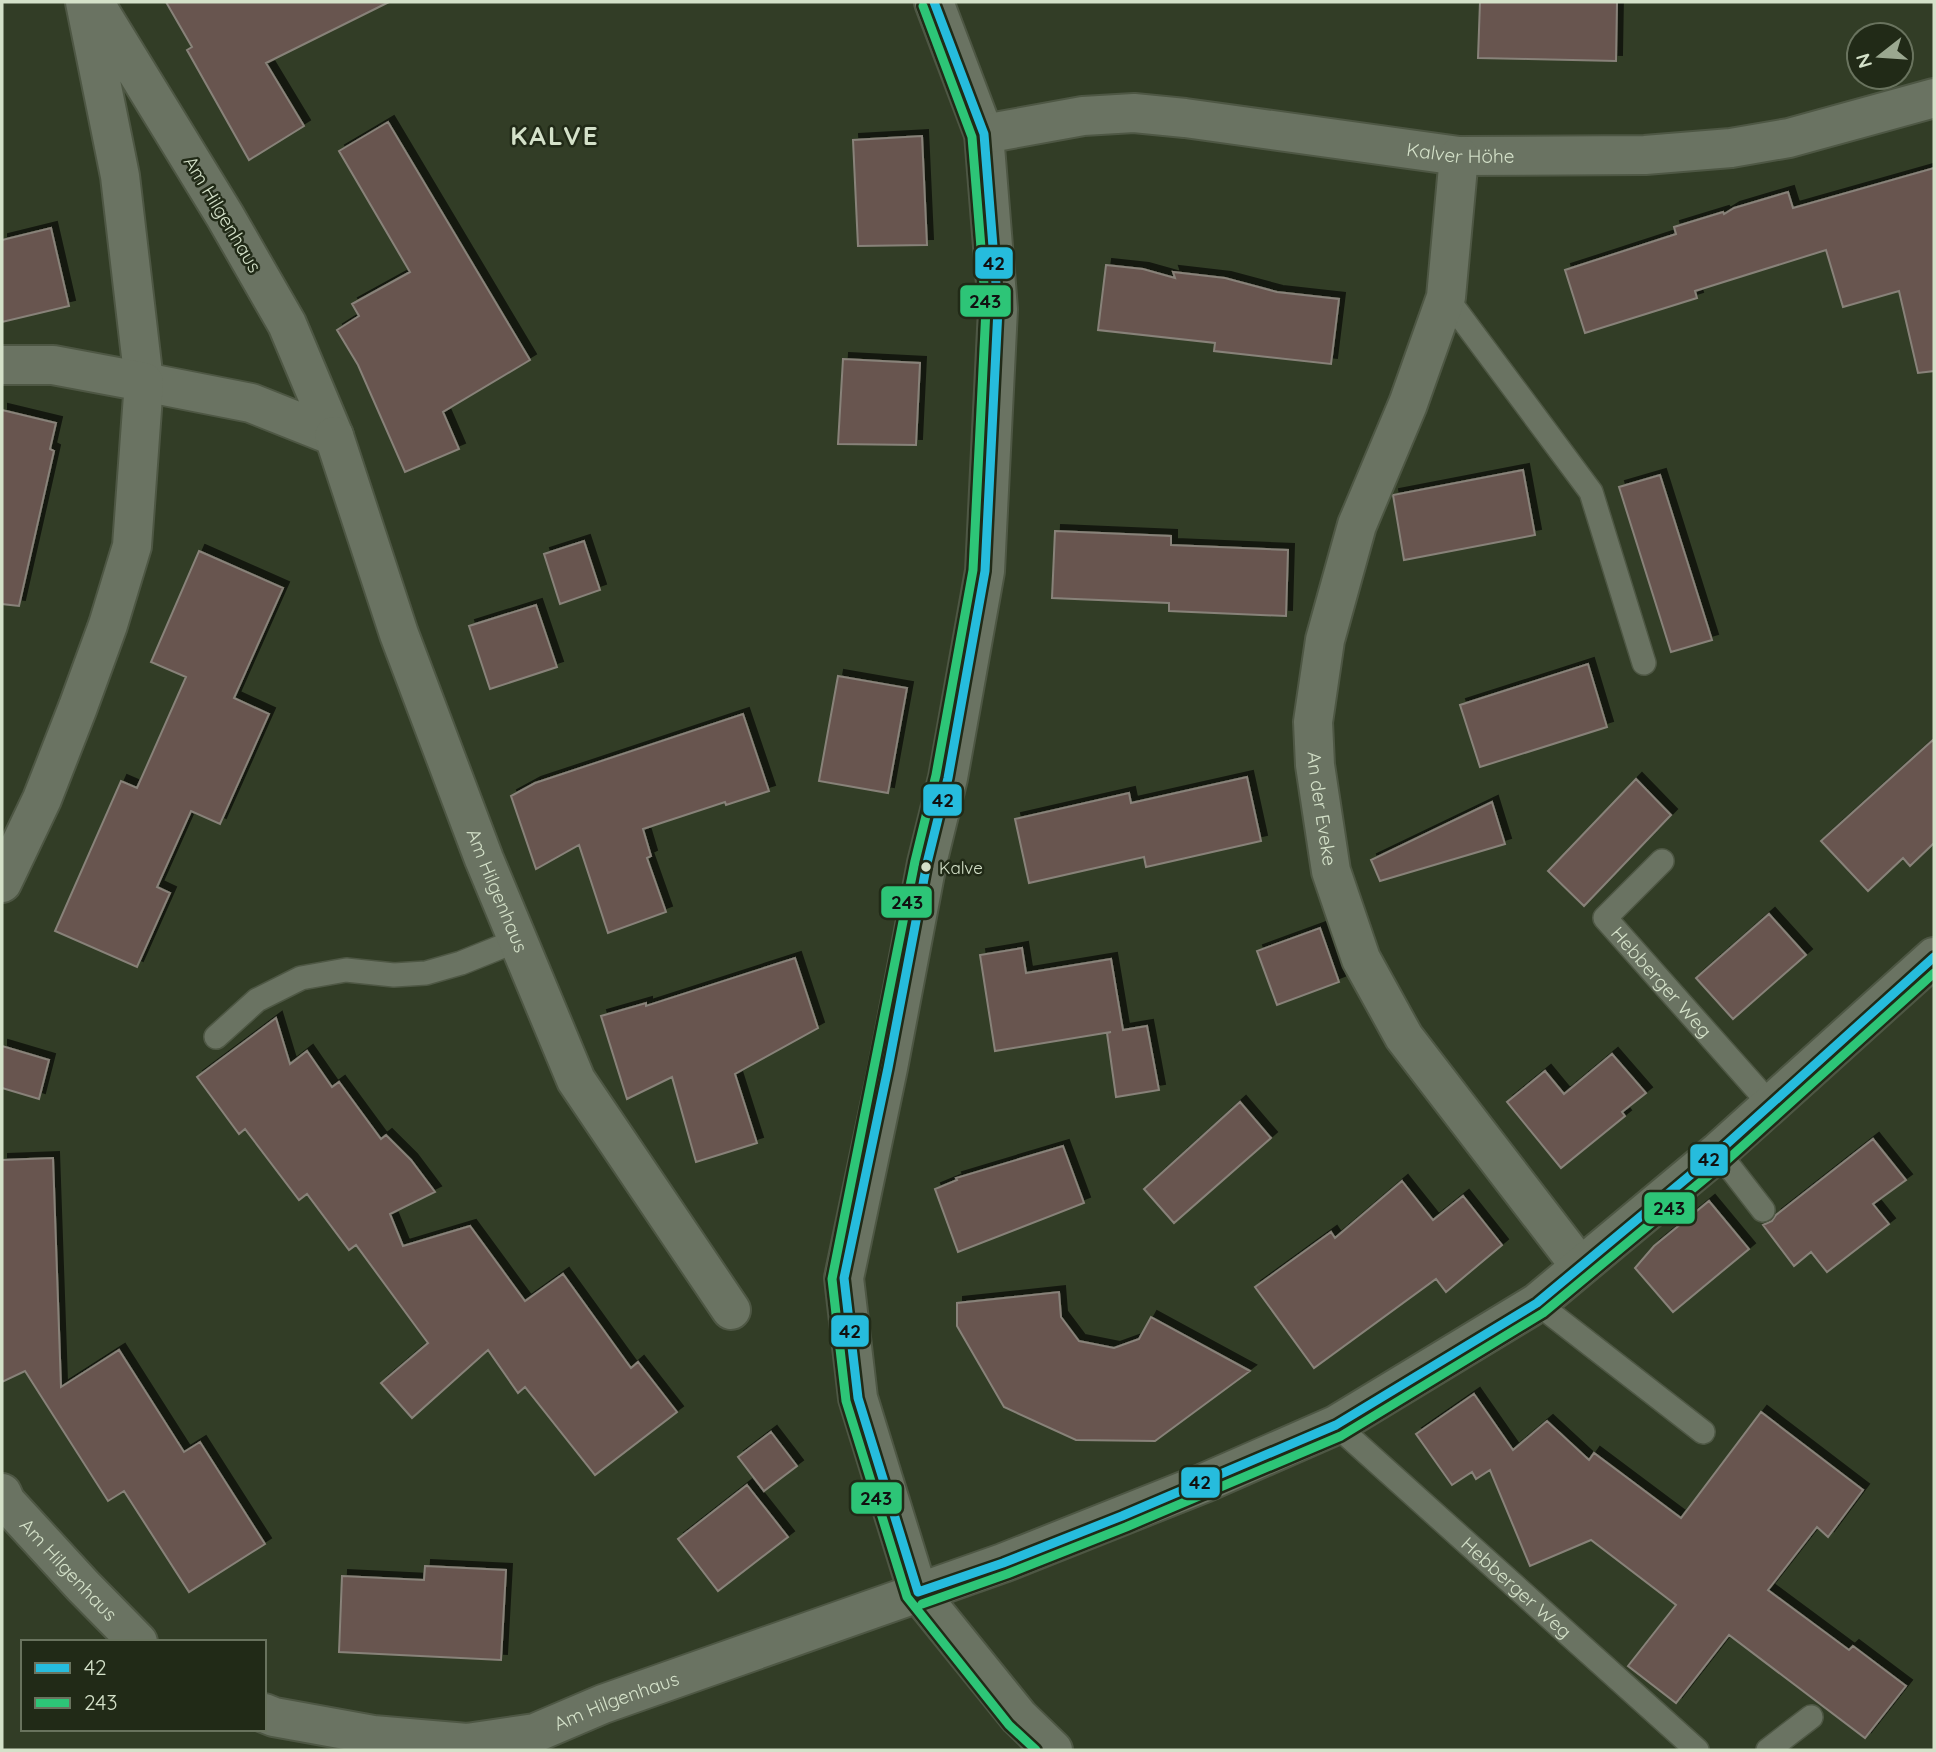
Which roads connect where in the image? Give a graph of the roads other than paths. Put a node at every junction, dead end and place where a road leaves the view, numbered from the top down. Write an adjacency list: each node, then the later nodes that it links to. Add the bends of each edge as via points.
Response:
1 (85, 2): 9 (street, via 120,176)
2 (94, 2): 10 (street, Am Hilgenhaus, via 287,324)
3 (934, 2): 5 (street)
4 (1934, 98): 6 (street, Kalver Höhe, via 1789,138 1731,148 1645,155)
5 (984, 134): 6 (street, Kalver Höhe, via 1083,116 1134,113); 26 (street, via 998,309 985,570 948,778 926,863 844,1278 858,1398)
6 (1459, 156): 7 (street, An der Eveke)
7 (1446, 297): 11 (lane, via 1591,492); 20 (street, An der Eveke, via 1353,538 1325,640 1313,722 1315,765 1331,871 1361,959 1404,1037)
8 (2, 365): 9 (street, via 53,365)
9 (144, 382): 10 (street, via 251,403); 13 (street, via 132,545 78,708)
10 (334, 436): 14 (street, Am Hilgenhaus, via 399,634)
11 (1644, 663)
12 (1662, 861): 17 (lane, Hebberger Weg, via 1605,918)
13 (2, 883)
14 (518, 940): 16 (lane, via 426,973 346,970 301,978 257,1000); 22 (street, Am Hilgenhaus, via 576,1080)
15 (1934, 957): 17 (street)
16 (216, 1037)
17 (1771, 1105): 18 (street)
18 (1718, 1152): 19 (lane); 20 (street)
19 (1763, 1210)
20 (1580, 1266): 21 (street)
21 (1537, 1303): 23 (street); 24 (lane)
22 (731, 1310)
23 (1336, 1425): 26 (street, via 1134,1511); 31 (lane, Hebberger Weg)
24 (1703, 1432)
25 (2, 1493): 27 (street, Am Hilgenhaus)
26 (918, 1592): 28 (street, Am Hilgenhaus, via 603,1704 535,1733 467,1744 373,1735); 30 (street, via 1019,1717)
27 (136, 1640)
28 (266, 1714)
29 (1811, 1717): 32 (lane)
30 (1053, 1750)
31 (1698, 1750)
32 (1768, 1750)

